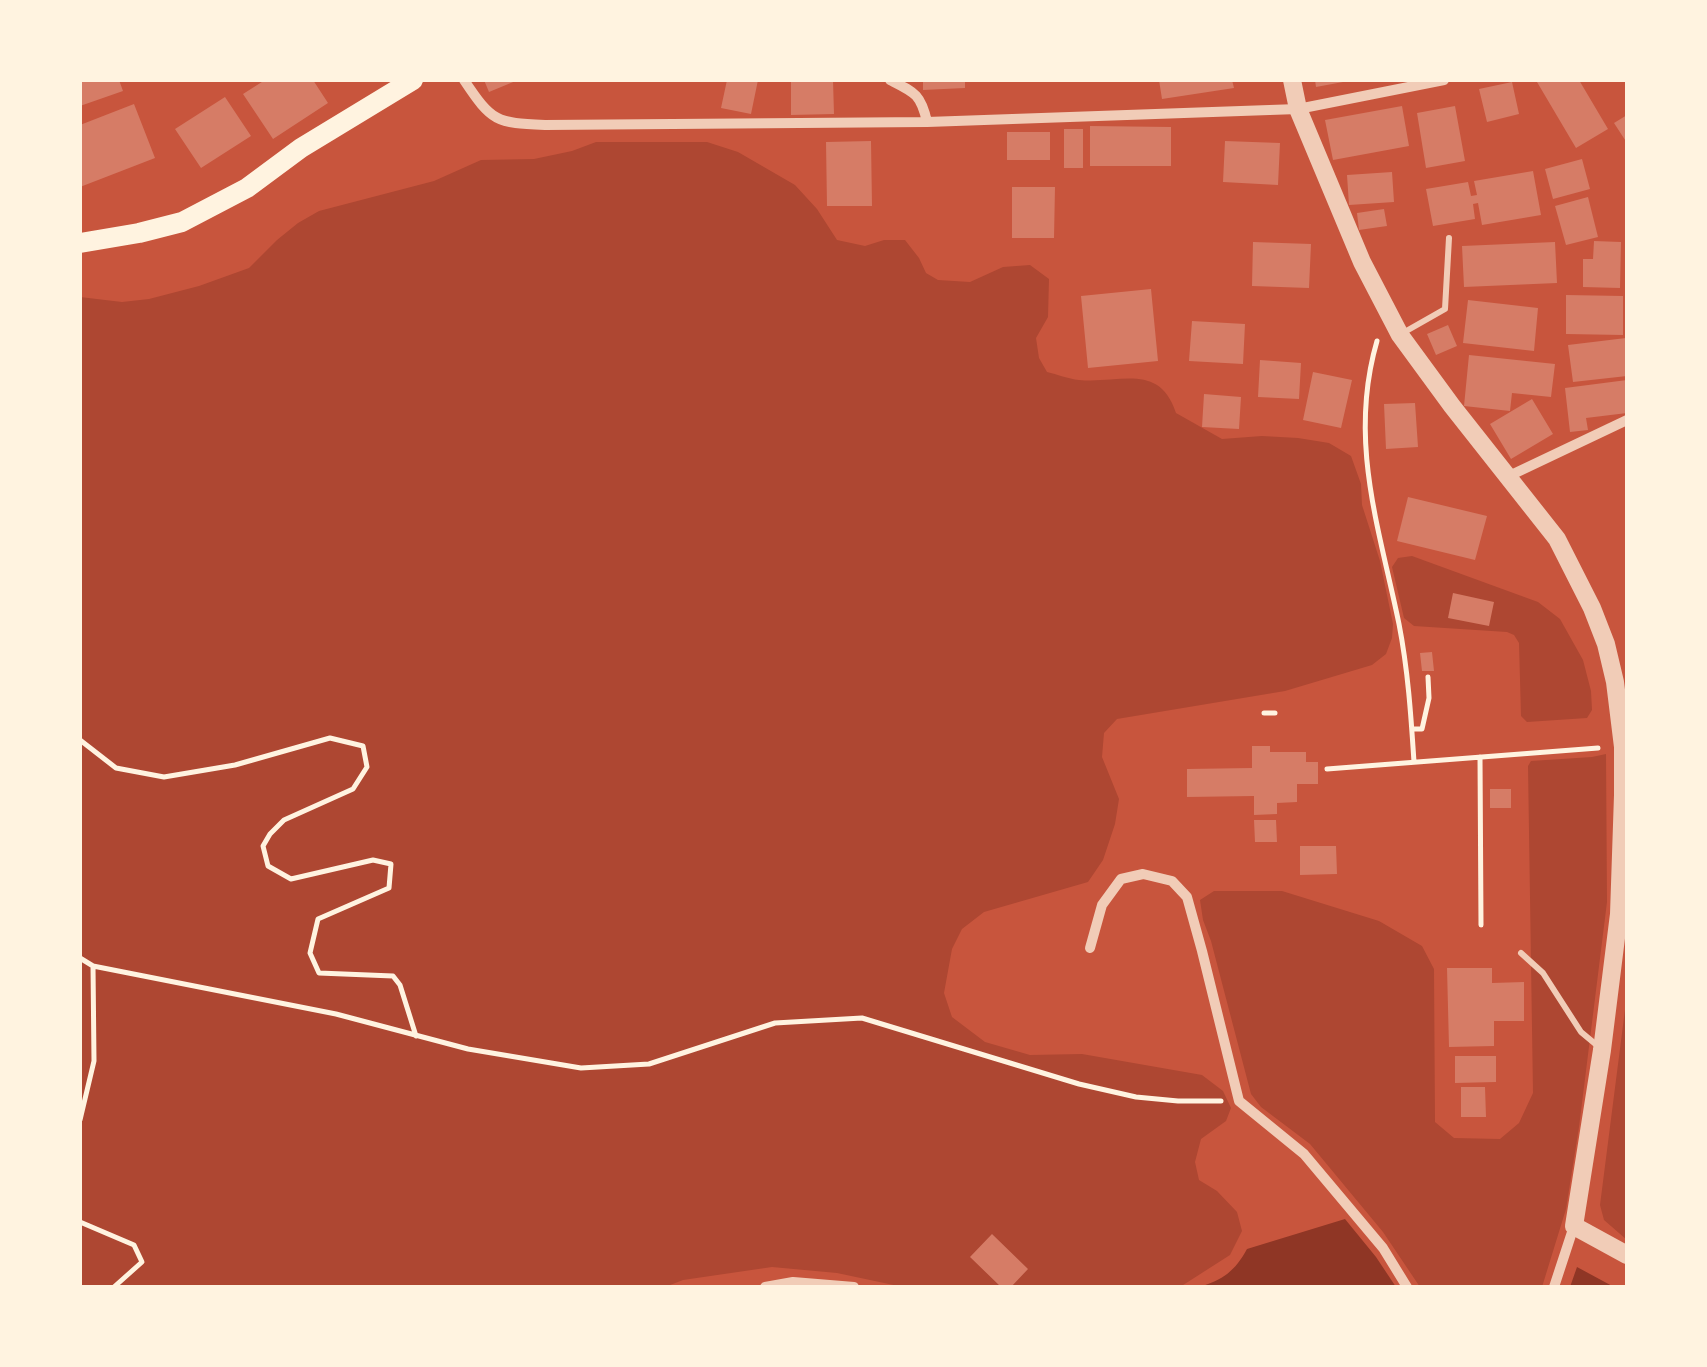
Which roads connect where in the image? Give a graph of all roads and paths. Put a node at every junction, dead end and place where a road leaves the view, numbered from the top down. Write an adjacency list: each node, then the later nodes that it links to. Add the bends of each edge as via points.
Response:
1 (413, 80): 9 (main road, via 247,188 182,222)
2 (464, 80): 7 (street, via 490,114 510,124)
3 (890, 80): 7 (street, via 916,93)
4 (1292, 80): 6 (street)
5 (1444, 80): 6 (street)
6 (1298, 109): 7 (street); 10 (street)
7 (927, 122)
8 (1450, 238): 11 (lane, via 1445,309)
9 (81, 240)
10 (1387, 309): 11 (street); 17 (path, via 1369,369 1365,445 1408,674)
11 (1400, 335): 13 (street)
12 (1627, 420): 13 (street)
13 (1510, 476): 19 (street, via 1556,539 1592,608 1615,682)
14 (1428, 678): 17 (path, via 1422,729)
15 (1264, 713): 16 (path)
16 (1275, 713)
17 (1412, 729): 21 (path)
18 (80, 740): 28 (path, via 116,768 164,777 330,738 363,746 367,767 353,789 284,820 263,846 268,866 291,880 373,860 391,864 388,888 318,920 310,953 319,973 393,976)
19 (1622, 746): 20 (path); 29 (street, via 1619,914)
20 (1480, 758): 21 (path); 23 (path)
21 (1414, 762): 22 (path)
22 (1327, 769)
23 (1480, 925)
24 (1090, 948): 30 (street, via 1102,905 1121,880 1143,874 1172,881 1186,897)
25 (1521, 953): 29 (lane)
26 (80, 958): 27 (path)
27 (93, 966): 28 (path); 31 (path, via 94,1061)
28 (416, 1036): 30 (path, via 582,1068 650,1064 776,1023 862,1018 1136,1097)
29 (1602, 1050): 33 (street)
30 (1239, 1101): 38 (street, via 1304,1154)
31 (80, 1120)
32 (80, 1222): 35 (path, via 134,1246 142,1262)
33 (1574, 1226): 34 (street); 39 (street)
34 (1627, 1254)
35 (114, 1287)
36 (765, 1287): 37 (street)
37 (854, 1287)
38 (1407, 1287)
39 (1554, 1287)

